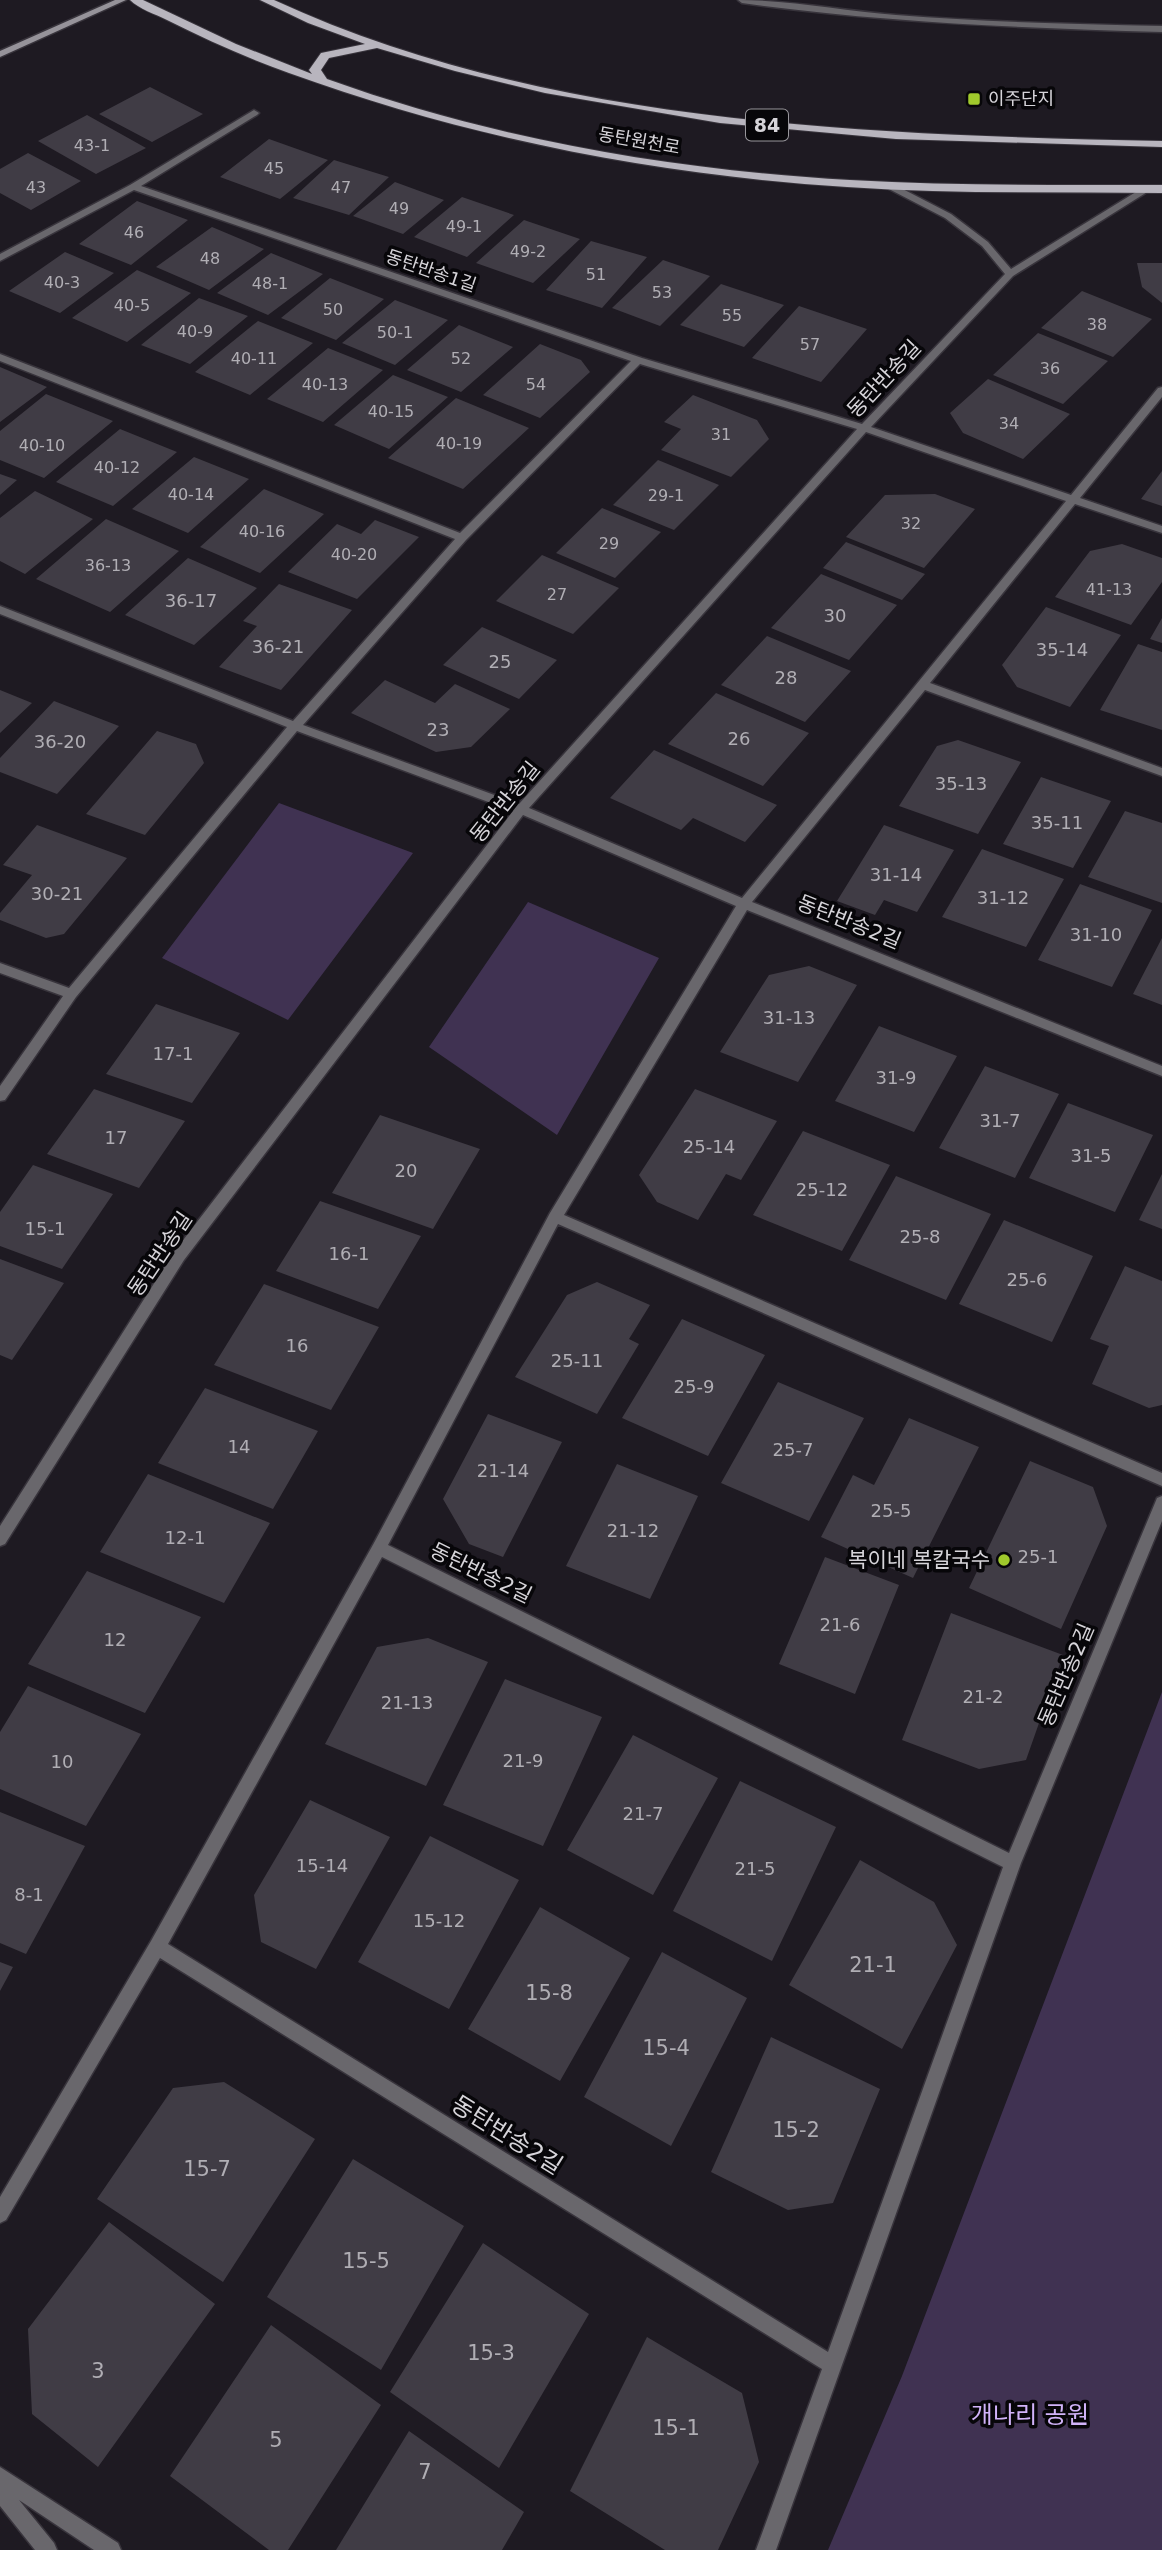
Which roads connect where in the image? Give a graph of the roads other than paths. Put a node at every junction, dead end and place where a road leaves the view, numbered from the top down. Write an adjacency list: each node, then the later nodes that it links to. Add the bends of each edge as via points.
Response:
1 (121, 0): 7 (main road)
2 (135, 0): 8 (main road, 동탄원천로, via 218,41)
3 (265, 0): 6 (main road, 동탄원천로 / 84)
4 (742, 0): 5 (street, via 994,25)
5 (1162, 29)
6 (380, 46): 8 (main road, via 325,55 315,70); 10 (main road, 동탄원천로 / 84, via 536,90 706,119 838,131)
7 (0, 54)
8 (323, 82): 11 (main road, 동탄원천로, via 439,116 633,158 715,171)
9 (254, 113): 12 (street)
10 (1162, 144)
11 (890, 186): 13 (main road, 동탄원천로); 16 (street, via 957,223 985,244)
12 (133, 187): 15 (street); 18 (street, 동탄반송1길)
13 (1147, 188): 14 (main road, 동탄원천로); 16 (street, 동탄반송길)
14 (1162, 189)
15 (0, 258)
16 (1010, 274): 20 (street, 동탄반송길)
17 (0, 357): 23 (street)
18 (638, 360): 20 (street, 동탄반송1길); 23 (street)
19 (1162, 390): 21 (street)
20 (864, 428): 21 (street); 28 (street, 동탄반송길)
21 (1072, 499): 22 (street); 25 (street)
22 (1162, 530)
23 (462, 538): 26 (street)
24 (0, 610): 26 (street)
25 (921, 684): 27 (street); 29 (street)
26 (295, 726): 28 (street); 31 (street)
27 (1162, 772)
28 (522, 809): 29 (street, 동탄반송2길); 37 (street, 동탄반송길, via 179,1256)
29 (744, 904): 32 (street, 동탄반송2길); 34 (street)
30 (0, 968): 31 (street)
31 (71, 995): 33 (street)
32 (1162, 1071)
33 (0, 1096)
34 (555, 1217): 35 (street); 38 (street)
35 (1162, 1480)
36 (1162, 1503): 39 (street, 동탄반송2길)
37 (0, 1539)
38 (379, 1549): 39 (street, 동탄반송2길); 40 (street)
39 (1013, 1863): 42 (street, 동탄반송2길)
40 (157, 1947): 41 (street); 42 (street, 동탄반송2길)
41 (0, 2214)
42 (831, 2364): 47 (street, 동탄반송2길)
43 (0, 2476): 46 (street)
44 (0, 2491): 45 (street)
45 (47, 2550)
46 (111, 2550)
47 (766, 2550)

